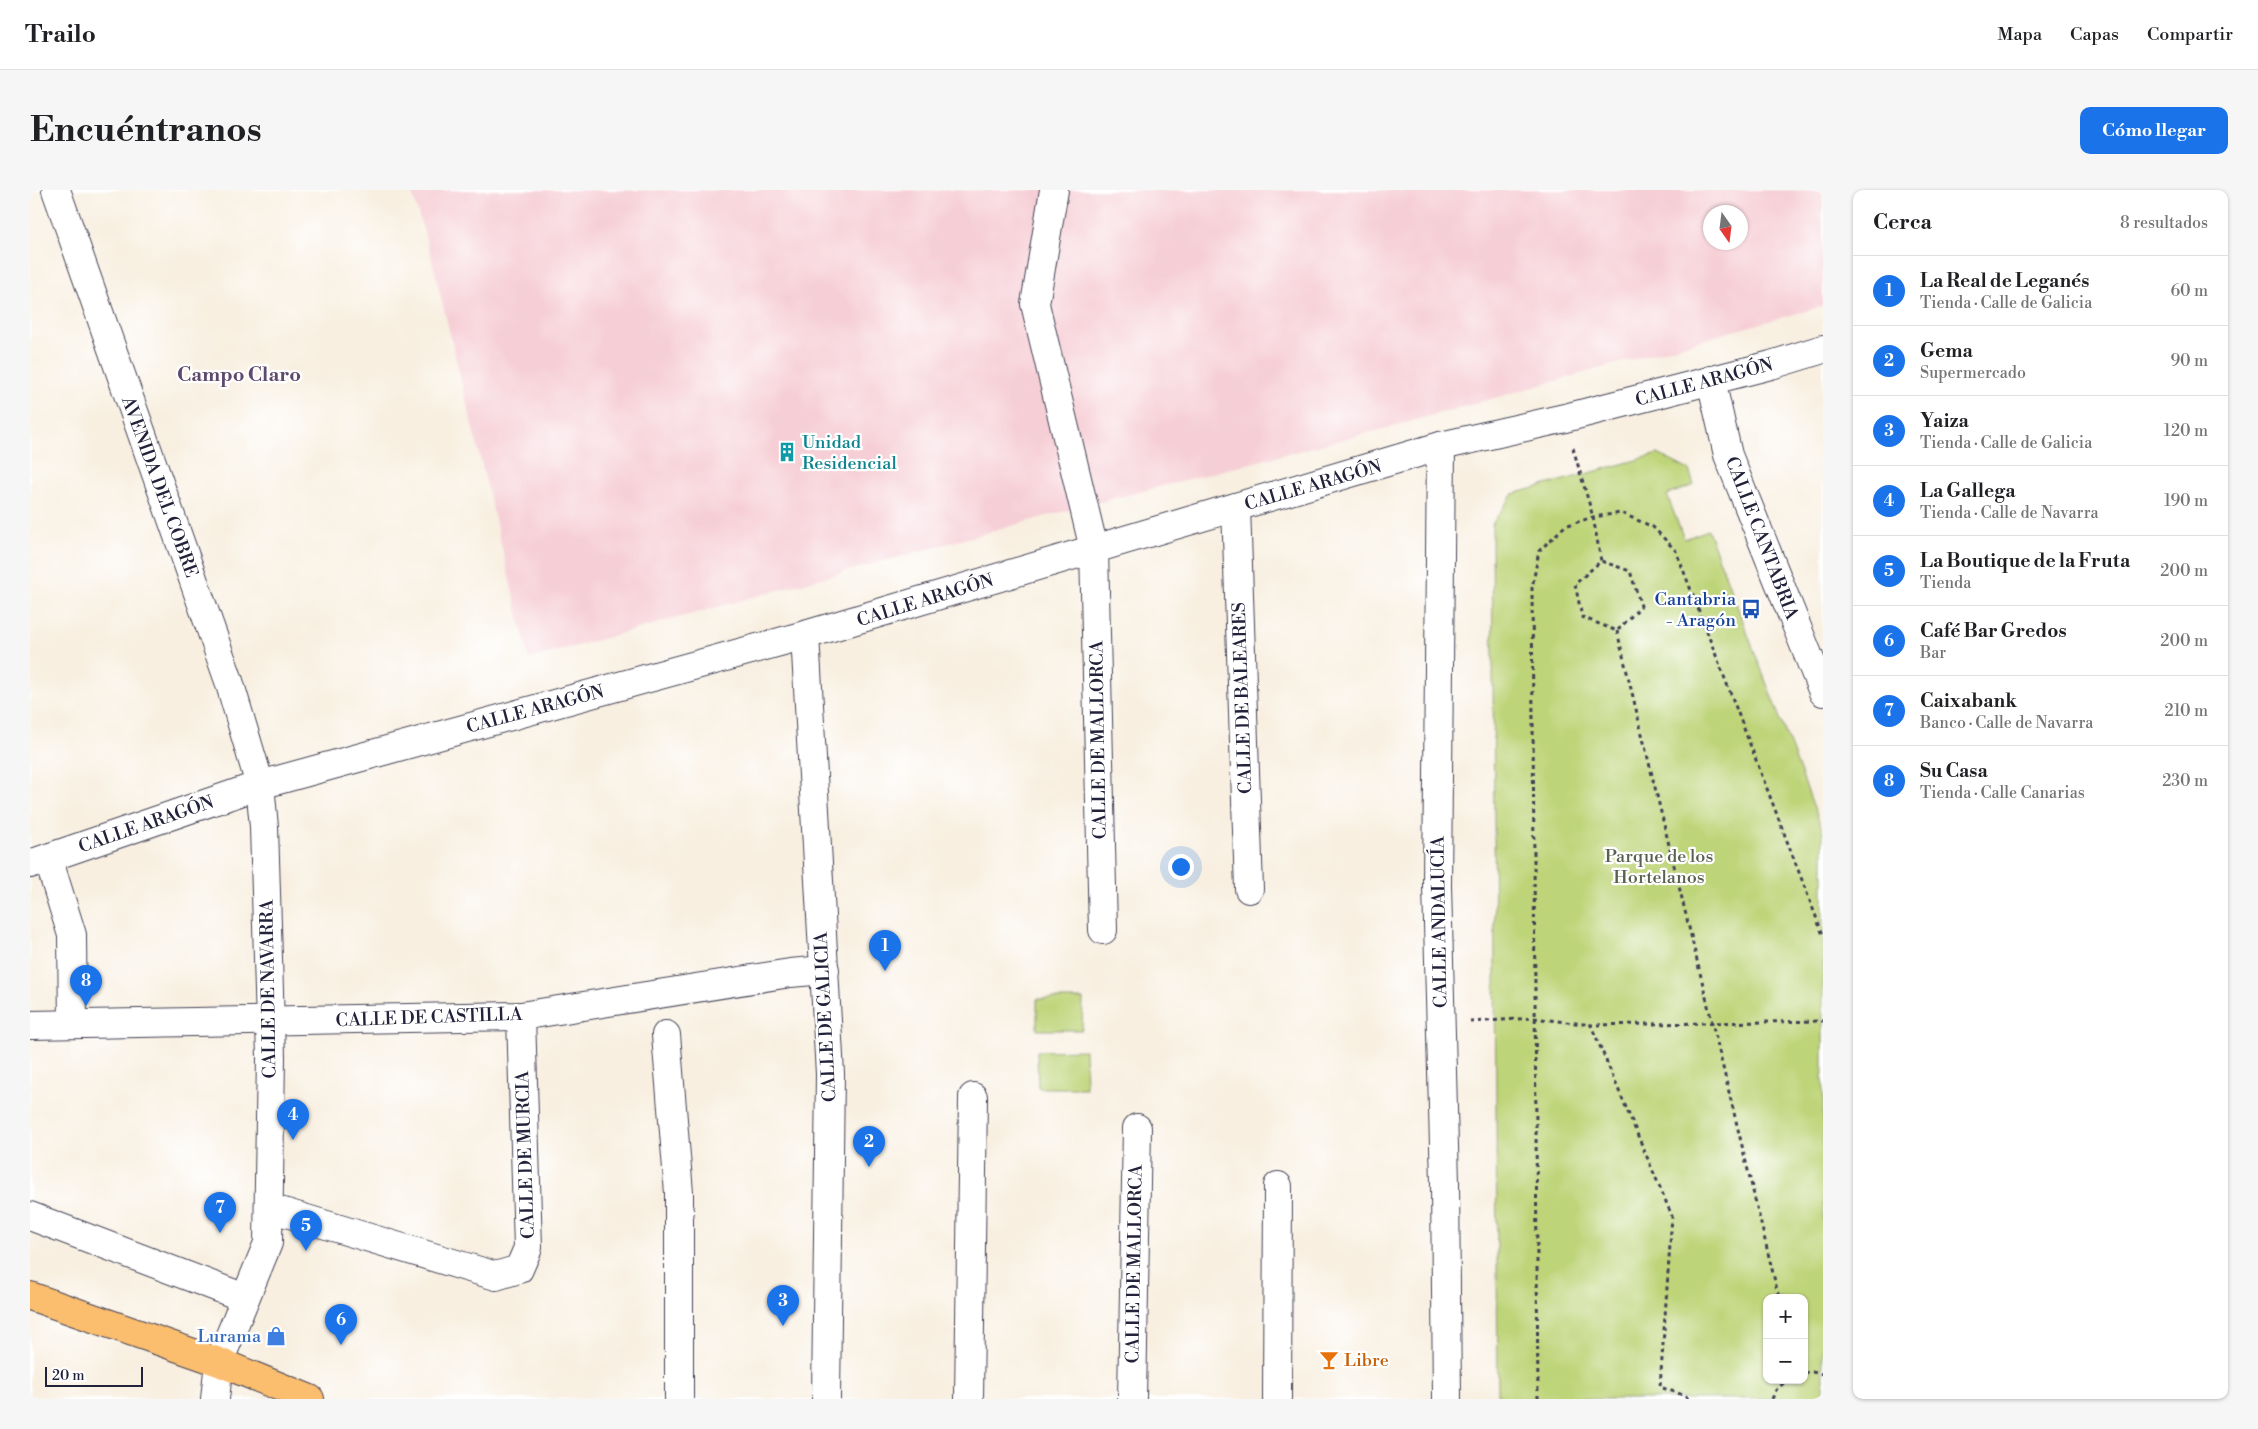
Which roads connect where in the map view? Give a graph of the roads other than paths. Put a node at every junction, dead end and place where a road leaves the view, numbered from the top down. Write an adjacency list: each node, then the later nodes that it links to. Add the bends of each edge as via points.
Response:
1 (56, 190): 10 (street, AVENIDA DEL COBRE, via 229,681)
2 (1054, 190): 7 (street, CALLE DE MALLORCA, via 1035,304)
3 (1823, 349): 4 (street, CALLE ARAGÓN)
4 (1711, 380): 5 (street, CALLE ARAGÓN); 9 (street, CALLE CANTABRIA, via 1728,455)
5 (1441, 446): 6 (street, CALLE ARAGÓN); 35 (street, CALLE ANDALUCÍA, via 1437,886)
6 (1236, 507): 7 (street, CALLE ARAGÓN); 12 (street, CALLE DE BALEARES)
7 (1094, 549): 8 (street, CALLE ARAGÓN); 13 (street, CALLE DE MALLORCA)
8 (805, 635): 10 (street, CALLE ARAGÓN); 14 (street, CALLE DE GALICIA)
9 (1823, 692)
10 (260, 786): 11 (street, CALLE ARAGÓN); 16 (street, CALLE DE NAVARRA)
11 (39, 861): 17 (street, via 72,935)
12 (1249, 889)
13 (1103, 930)
14 (824, 970): 15 (street, CALLE DE CASTILLA); 31 (street, CALLE DE GALICIA, via 830,1074)
15 (521, 1016): 16 (street, CALLE DE CASTILLA); 23 (street, CALLE DE MURCIA, via 528,1248 519,1269 496,1276)
16 (270, 1022): 17 (street, CALLE DE CASTILLA); 23 (street, CALLE DE NAVARRA)
17 (73, 1024): 18 (street, CALLE DE CASTILLA)
18 (30, 1025)
19 (666, 1035): 30 (street, via 679,1193)
20 (973, 1097): 32 (street)
21 (1137, 1128): 33 (street, CALLE DE MALLORCA)
22 (1278, 1186): 34 (street)
23 (270, 1208): 26 (street, CALLE DE NAVARRA, via 268,1243)
24 (30, 1216): 26 (street)
25 (30, 1296): 27 (main road)
26 (245, 1298): 27 (street, CALLE DE NAVARRA)
27 (219, 1362): 28 (street, CALLE DE NAVARRA); 29 (main road)
28 (215, 1399)
29 (310, 1399)
30 (678, 1399)
31 (826, 1399)
32 (969, 1399)
33 (1132, 1399)
34 (1277, 1399)
35 (1447, 1399)

